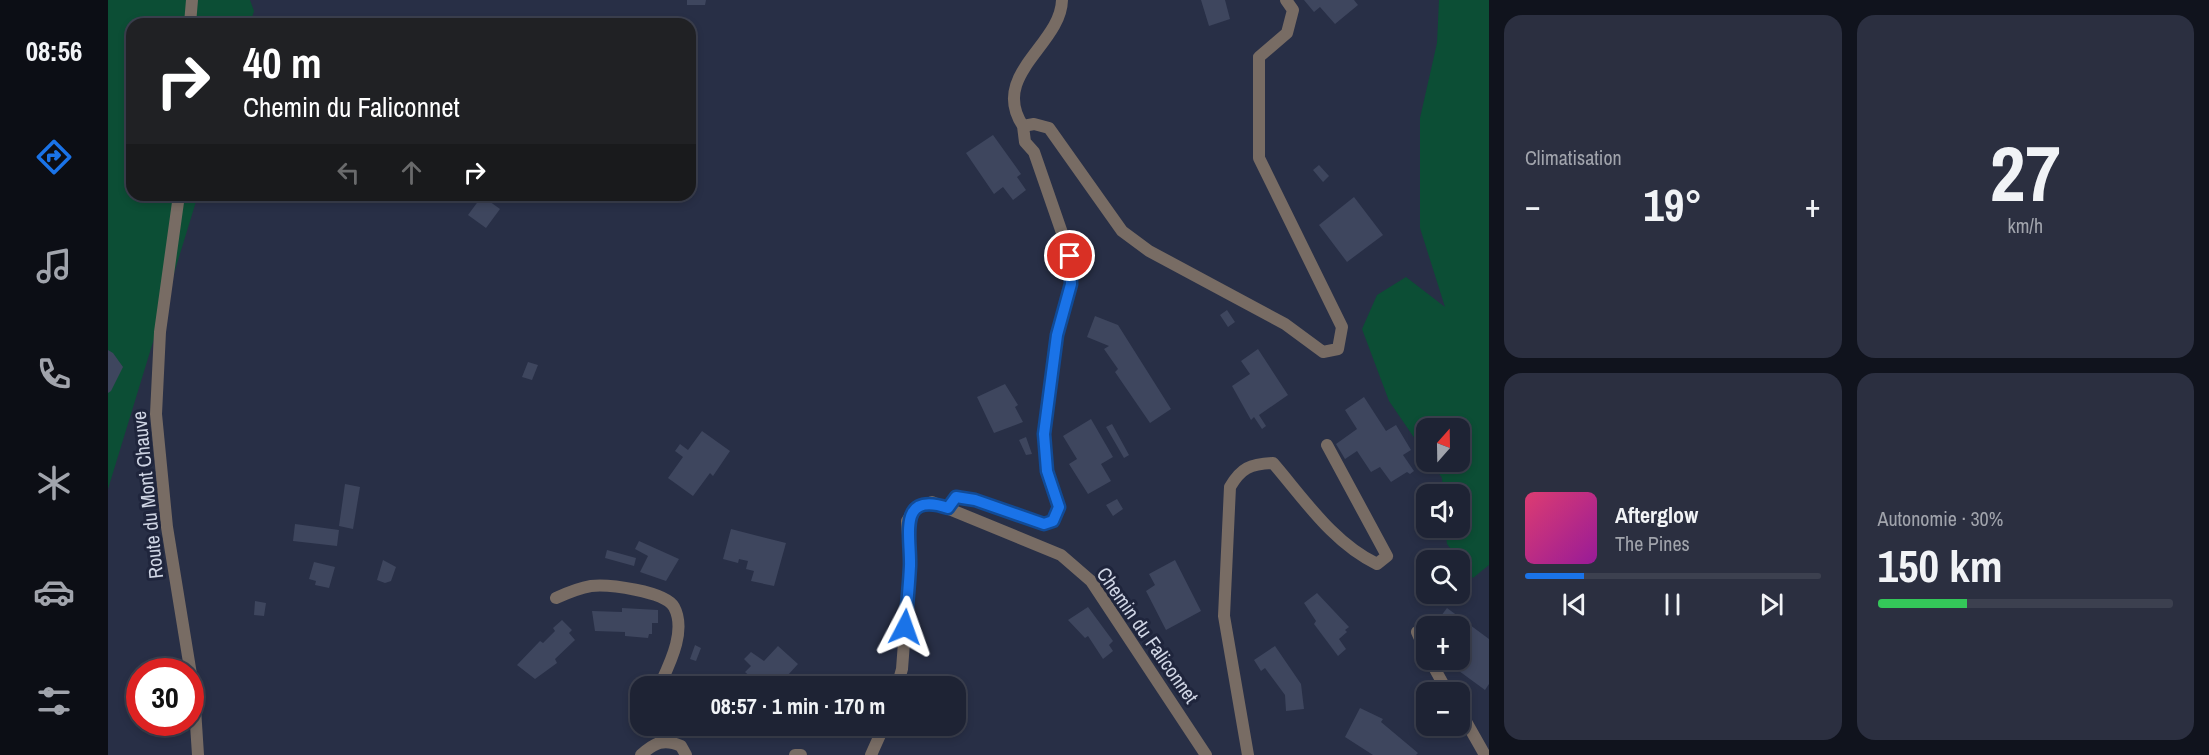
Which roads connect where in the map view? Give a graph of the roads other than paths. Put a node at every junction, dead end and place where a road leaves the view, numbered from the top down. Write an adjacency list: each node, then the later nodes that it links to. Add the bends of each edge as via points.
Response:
1 (192, 0): 4 (street)
2 (1062, 0): 5 (street, via 1058,20 1021,75 1014,94 1017,116)
3 (1286, 0): 5 (street, via 1293,10 1287,33 1259,57 1259,158 1342,327 1338,349 1323,352 1285,324 1141,246 1122,231 1049,128 1034,123)
4 (190, 18)
5 (1023, 126): 8 (street, via 1025,142 1034,152 1070,256 1071,284 1057,335 1044,434 1047,471 1059,507 1053,521 1044,524 975,500 956,497)
6 (178, 201): 16 (street, Route du Mont Chauve, via 160,332 156,414 167,527 194,693)
7 (1327, 445): 23 (street, via 1387,556 1377,564 1356,554 1273,463 1240,470 1230,487 1224,616)
8 (948, 508): 11 (street, Chemin du Faliconnet, via 932,502 915,509 907,521 910,563); 22 (street, Chemin du Faliconnet, via 1061,555 1091,581)
9 (556, 598): 10 (street, via 592,586 629,588 667,600 674,607 678,637)
10 (663, 676)
11 (900, 676)
12 (1470, 729): 24 (street)
13 (660, 736): 15 (street)
14 (880, 736): 21 (street)
15 (662, 741): 17 (street); 18 (street, via 681,746)
16 (198, 755)
17 (641, 755)
18 (686, 755)
19 (795, 755): 20 (street)
20 (801, 755)
21 (871, 755)
22 (1206, 755)
23 (1248, 755)
24 (1485, 755)

